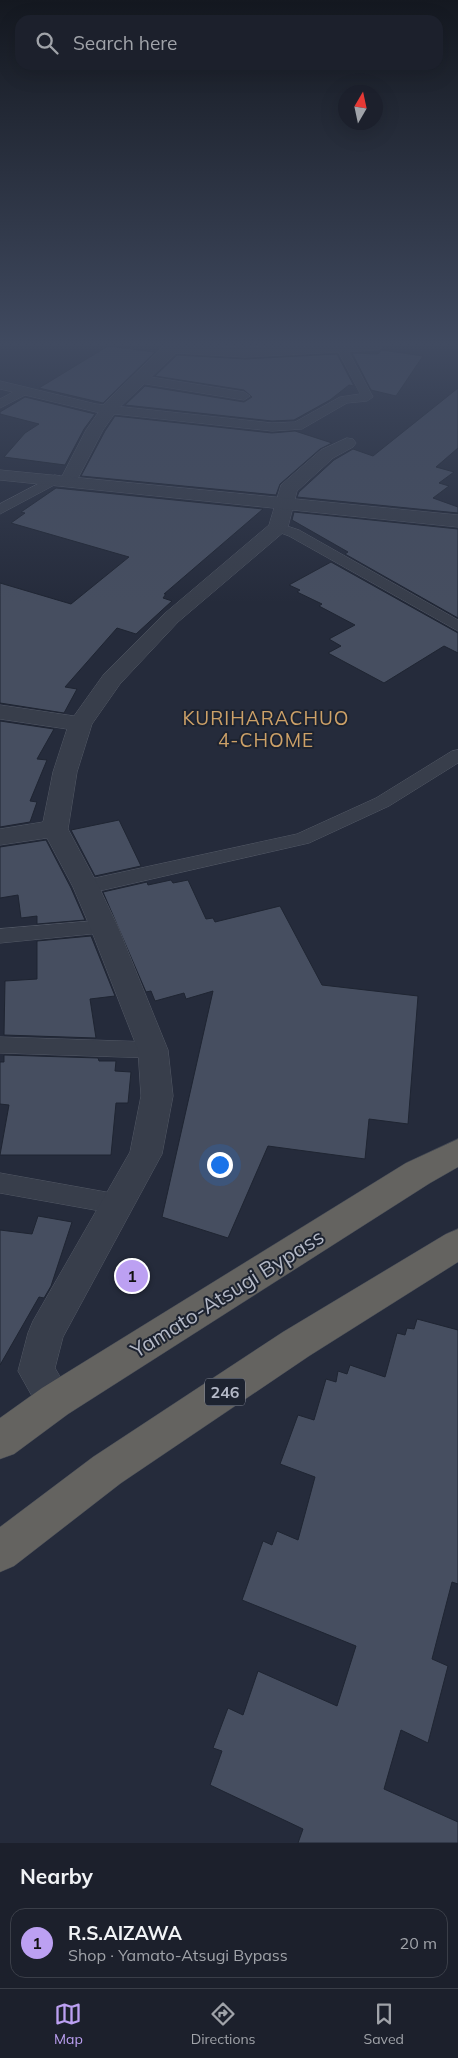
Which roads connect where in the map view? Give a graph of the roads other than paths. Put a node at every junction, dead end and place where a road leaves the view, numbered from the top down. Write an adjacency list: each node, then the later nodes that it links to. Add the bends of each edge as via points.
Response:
1 (94, 431): 4 (street)
2 (347, 443): 6 (street, via 326,454 288,489)
3 (0, 475): 4 (street)
4 (62, 480): 5 (lane); 6 (street)
5 (0, 510)
6 (280, 515): 7 (street); 8 (lane, via 294,533); 10 (street, via 112,679)
7 (458, 521)
8 (456, 623)
9 (0, 712): 10 (street)
10 (80, 724): 12 (street, via 65,772)
11 (458, 755): 14 (lane, via 427,777 330,828 302,838)
12 (55, 829): 13 (street); 14 (street)
13 (0, 837)
14 (86, 887): 15 (street)
15 (104, 927): 16 (lane); 18 (street)
16 (0, 936)
17 (0, 1045): 18 (lane)
18 (153, 1050): 21 (street, via 157,1096 146,1154)
19 (458, 1152): 23 (highway, Yamato-Atsugi Bypass, via 418,1173)
20 (0, 1182): 21 (lane)
21 (117, 1204): 23 (street, via 46,1333 36,1371)
22 (458, 1244): 25 (highway, 246, via 296,1344 116,1464)
23 (55, 1401): 24 (highway, Yamato-Atsugi Bypass)
24 (4, 1434)
25 (0, 1552)

